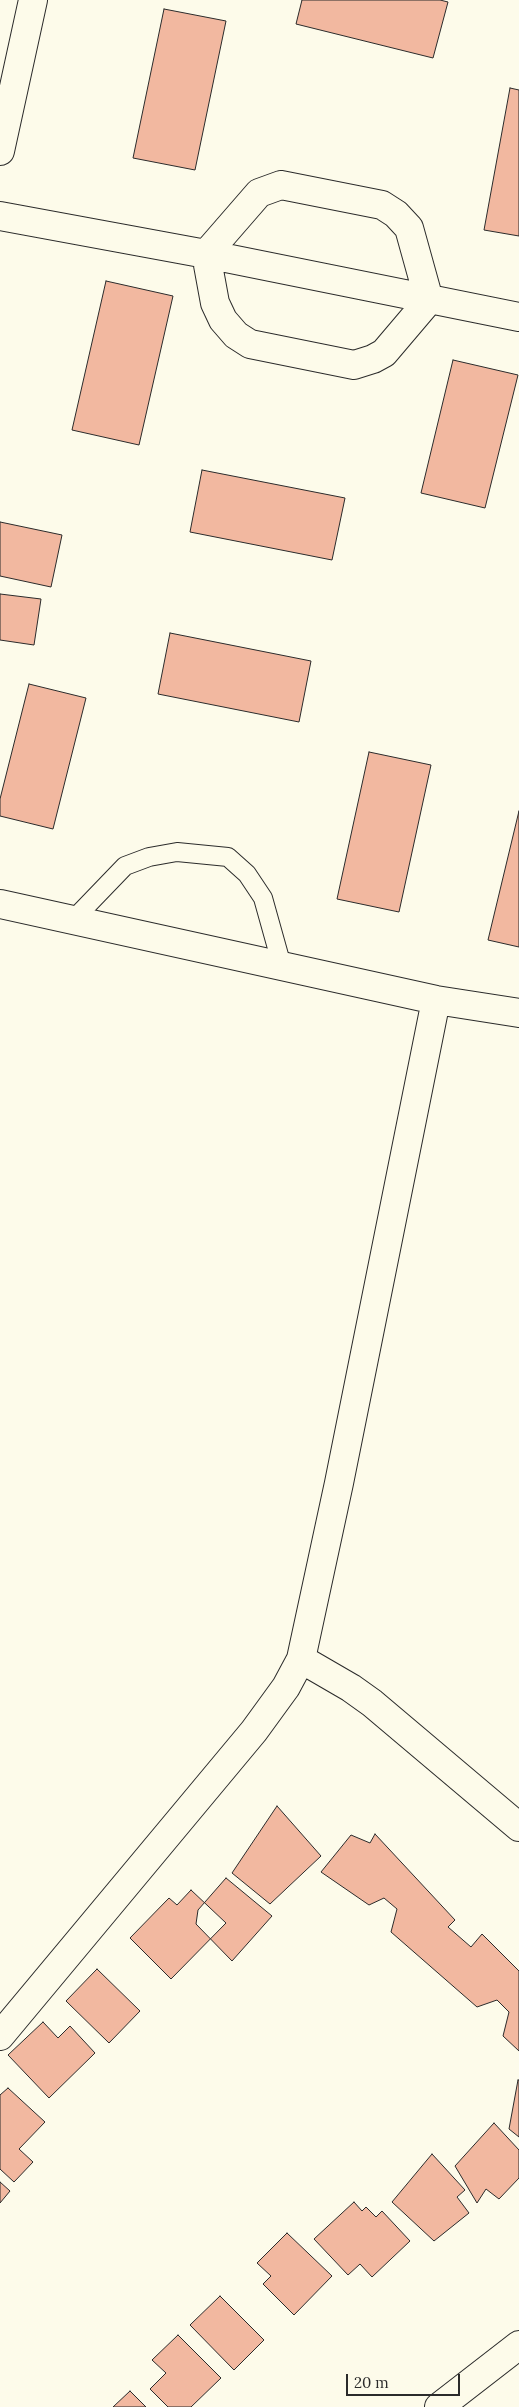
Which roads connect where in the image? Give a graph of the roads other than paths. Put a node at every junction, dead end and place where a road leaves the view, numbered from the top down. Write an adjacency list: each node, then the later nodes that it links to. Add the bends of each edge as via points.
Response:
1 (32, 0): 2 (street)
2 (0, 151)
3 (0, 216): 4 (street)
4 (206, 254): 5 (street); 5 (street, via 215,303 223,320 236,335 250,344 354,365 384,353); 5 (street, via 259,193 280,185 382,206 396,214 409,228)
5 (429, 300): 6 (street)
6 (519, 317)
7 (0, 904): 8 (street)
8 (73, 920): 9 (street); 9 (lane, via 125,866 148,857 177,852 228,857 247,874 263,898)
9 (282, 966): 10 (street)
10 (436, 1000): 11 (street); 12 (street)
11 (519, 1014)
12 (301, 1659): 13 (street, via 372,1703); 14 (street, via 286,1687 254,1732)
13 (519, 1827)
14 (0, 2036)
15 (519, 2345): 16 (street)
16 (439, 2407)

